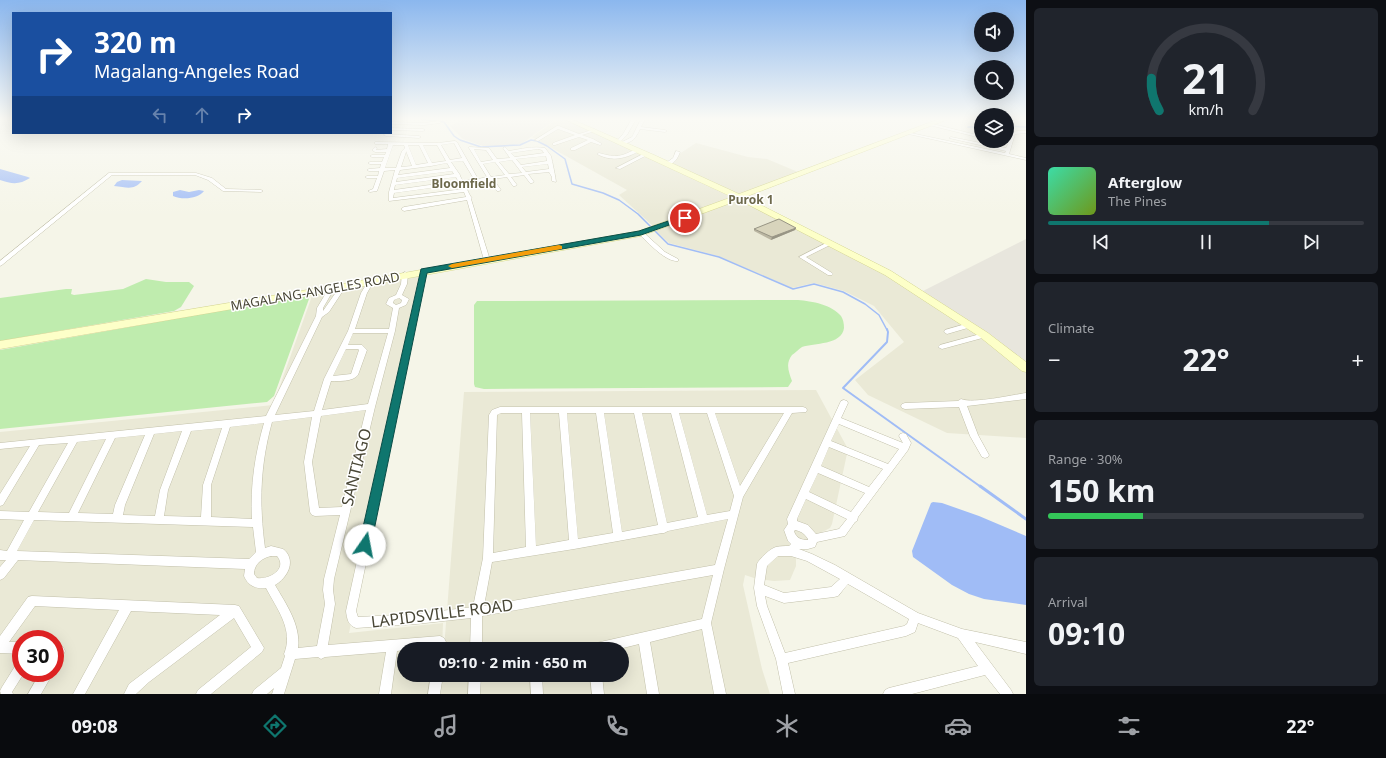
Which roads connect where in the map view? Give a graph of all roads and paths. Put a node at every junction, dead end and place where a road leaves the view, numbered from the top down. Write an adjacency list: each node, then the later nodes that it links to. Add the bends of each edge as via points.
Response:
1 (389, 151): 21 (street)
2 (404, 151): 37 (street)
3 (408, 151): 34 (street)
4 (423, 151): 32 (street)
5 (443, 151): 26 (street)
6 (461, 151): 22 (street)
7 (473, 151): 30 (street)
8 (489, 151): 25 (street)
9 (507, 151): 23 (street)
10 (545, 151): 17 (street)
11 (635, 151): 18 (street, via 614,159)
12 (641, 151): 19 (main road)
13 (860, 151): 61 (main road, MAGALANG-ANGELES ROAD)
14 (1004, 151): 16 (street)
15 (678, 152): 31 (street, via 675,159)
16 (1007, 152): 24 (street)
17 (547, 154): 23 (street); 27 (street)
18 (599, 154)
19 (647, 154): 31 (main road); 36 (street)
20 (372, 156): 21 (street)
21 (387, 156): 29 (street)
22 (465, 159): 26 (street); 48 (street)
23 (514, 159): 25 (street); 33 (street)
24 (1026, 159)
25 (498, 161): 30 (street); 43 (street)
26 (449, 162): 32 (street); 35 (street)
27 (549, 162): 33 (street); 40 (street)
28 (370, 163): 29 (street)
29 (384, 163): 39 (street)
30 (481, 163): 47 (street)
31 (668, 164): 61 (main road)
32 (431, 165): 34 (street)
33 (520, 166): 41 (street)
34 (415, 167): 37 (street)
35 (453, 168): 42 (street); 46 (street)
36 (618, 168)
37 (398, 169): 39 (street); 46 (street)
38 (369, 170): 39 (street)
39 (382, 170): 45 (street)
40 (551, 170): 41 (street); 49 (street)
41 (526, 173): 43 (street); 51 (street)
42 (458, 175): 50 (street); 54 (street)
43 (509, 176): 47 (street); 55 (street)
44 (367, 177): 45 (street)
45 (380, 177): 53 (street)
46 (397, 177): 54 (street)
47 (491, 179): 48 (street); 57 (street)
48 (477, 180): 50 (street)
49 (554, 181)
50 (461, 182): 56 (street); 60 (street)
51 (532, 182)
52 (369, 184): 53 (street)
53 (377, 184): 59 (street, via 375,190)
54 (394, 184): 60 (street)
55 (515, 185)
56 (466, 190): 60 (street, via 393,200 390,199); 62 (street)
57 (499, 190)
58 (261, 191): 68 (street, via 225,190 210,179 196,174 111,174)
59 (370, 191)
60 (391, 192)
61 (739, 197): 64 (main road, MAGALANG-ANGELES ROAD); 65 (main road)
62 (470, 198): 63 (street); 66 (street)
63 (404, 209)
64 (641, 233): 66 (main road, MAGALANG-ANGELES ROAD); 67 (street, via 663,253)
65 (830, 243): 71 (street, via 802,257); 74 (main road, via 898,279)
66 (487, 260): 69 (main road, MAGALANG-ANGELES ROAD)
67 (676, 260)
68 (0, 264)
69 (424, 271): 70 (main road, MAGALANG-ANGELES ROAD); 146 (street, LAPIDSVILLE ROAD, via 351,611 352,619 356,623 416,620)
70 (405, 274): 72 (main road, MAGALANG-ANGELES ROAD); 76 (street, SANTIAGO, via 399,296 406,301 396,307)
71 (830, 274)
72 (371, 281): 73 (main road, MAGALANG-ANGELES ROAD, via 343,286); 75 (street, via 364,293)
73 (331, 294): 79 (main road, MAGALANG-ANGELES ROAD); 98 (street, via 320,308 319,316)
74 (969, 325): 77 (street); 78 (main road)
75 (351, 331): 76 (street); 80 (street)
76 (392, 331): 88 (street, SANTIAGO)
77 (947, 332)
78 (984, 335): 81 (street); 82 (main road)
79 (0, 345)
80 (343, 347): 83 (street); 83 (street, via 360,347 363,350 354,375)
81 (942, 347)
82 (1026, 368)
83 (328, 379): 97 (street)
84 (1026, 396): 85 (street, via 977,403)
85 (961, 402): 87 (street); 110 (street, via 974,436)
86 (844, 404): 99 (street)
87 (905, 406)
88 (371, 407): 97 (street); 117 (street, SANTIAGO)
89 (526, 410): 90 (street); 134 (street); 137 (street, via 500,410 493,415)
90 (563, 410): 91 (street); 132 (street)
91 (600, 410): 92 (street); 130 (street)
92 (637, 410): 93 (street); 129 (street)
93 (674, 410): 94 (street); 125 (street)
94 (710, 410): 95 (street); 115 (street)
95 (790, 410): 96 (street); 115 (street)
96 (803, 410)
97 (317, 414): 98 (street); 117 (street, via 308,462 315,512)
98 (269, 419): 100 (street); 127 (street, via 258,470)
99 (837, 420): 107 (street); 109 (street)
100 (227, 424): 101 (street); 126 (street, via 207,485)
101 (188, 427): 102 (street); 124 (street, via 164,490)
102 (151, 431): 103 (street); 123 (street, via 120,505)
103 (112, 435): 105 (street); 121 (street)
104 (903, 436): 109 (street, via 907,443)
105 (75, 438): 106 (street); 120 (street)
106 (37, 442): 108 (street); 116 (street)
107 (827, 443): 111 (street); 112 (street)
108 (0, 446)
109 (905, 448): 112 (street)
110 (985, 455)
111 (816, 468): 113 (street); 114 (street)
112 (889, 468): 113 (street)
113 (871, 492): 122 (street)
114 (804, 494): 122 (street); 128 (street, via 792,519)
115 (739, 496): 118 (street)
116 (0, 502)
117 (345, 511): 158 (street, SANTIAGO, via 329,579 330,604)
118 (734, 514): 125 (street); 139 (street)
119 (0, 515): 120 (street)
120 (32, 516): 121 (street); 136 (street)
121 (72, 517): 123 (street)
122 (854, 518): 131 (street, via 842,533)
123 (117, 519): 124 (street)
124 (159, 520): 126 (street)
125 (704, 520): 129 (street)
126 (206, 521): 127 (street)
127 (257, 523): 135 (street)
128 (793, 525): 131 (street, via 809,530); 133 (street, via 789,530)
129 (664, 529): 130 (street)
130 (618, 538): 132 (street)
131 (813, 538): 133 (street, via 812,544)
132 (574, 545): 134 (street)
133 (794, 547): 141 (street); 143 (street, via 776,551 762,564)
134 (531, 551): 137 (street)
135 (261, 554): 138 (street); 142 (street, via 276,551 285,558 286,563 282,572)
136 (8, 556): 138 (street); 140 (street)
137 (488, 558): 146 (street)
138 (251, 564): 142 (street, via 251,580 259,584)
139 (718, 569): 146 (street, LAPIDSVILLE ROAD); 148 (street)
140 (0, 575)
141 (847, 578): 143 (street, via 834,592 784,598); 147 (street)
142 (269, 583): 159 (street, via 293,635)
143 (759, 588): 160 (street, via 762,606)
144 (128, 605): 145 (street); 153 (street, via 32,600); 171 (street)
145 (235, 610): 172 (street, via 145,678); 173 (street, via 258,648)
146 (477, 612): 151 (street)
147 (915, 617): 149 (street); 160 (street, via 911,628 906,632)
148 (706, 623): 150 (street); 182 (street)
149 (962, 634): 157 (street); 161 (street)
150 (644, 638): 152 (street); 181 (street)
151 (476, 642)
152 (627, 642)
153 (0, 646): 154 (street)
154 (12, 647)
155 (392, 647): 156 (street); 158 (street); 176 (street)
156 (397, 647)
157 (1026, 648)
158 (321, 653): 159 (street)
159 (290, 654): 162 (street)
160 (782, 658): 183 (street)
161 (987, 669): 184 (street); 185 (street)
162 (284, 673): 174 (street); 175 (street)
163 (12, 681): 169 (street, via 6,691)
164 (41, 682): 170 (street)
165 (435, 682): 177 (street)
166 (475, 682): 178 (street)
167 (536, 682): 179 (street)
168 (597, 682): 180 (street)
169 (7, 694)
170 (34, 694)
171 (79, 694)
172 (130, 694)
173 (202, 694)
174 (258, 694)
175 (278, 694)
176 (385, 694)
177 (434, 694)
178 (474, 694)
179 (537, 694)
180 (598, 694)
181 (653, 694)
182 (720, 694)
183 (789, 694)
184 (889, 694)
185 (1007, 694)

